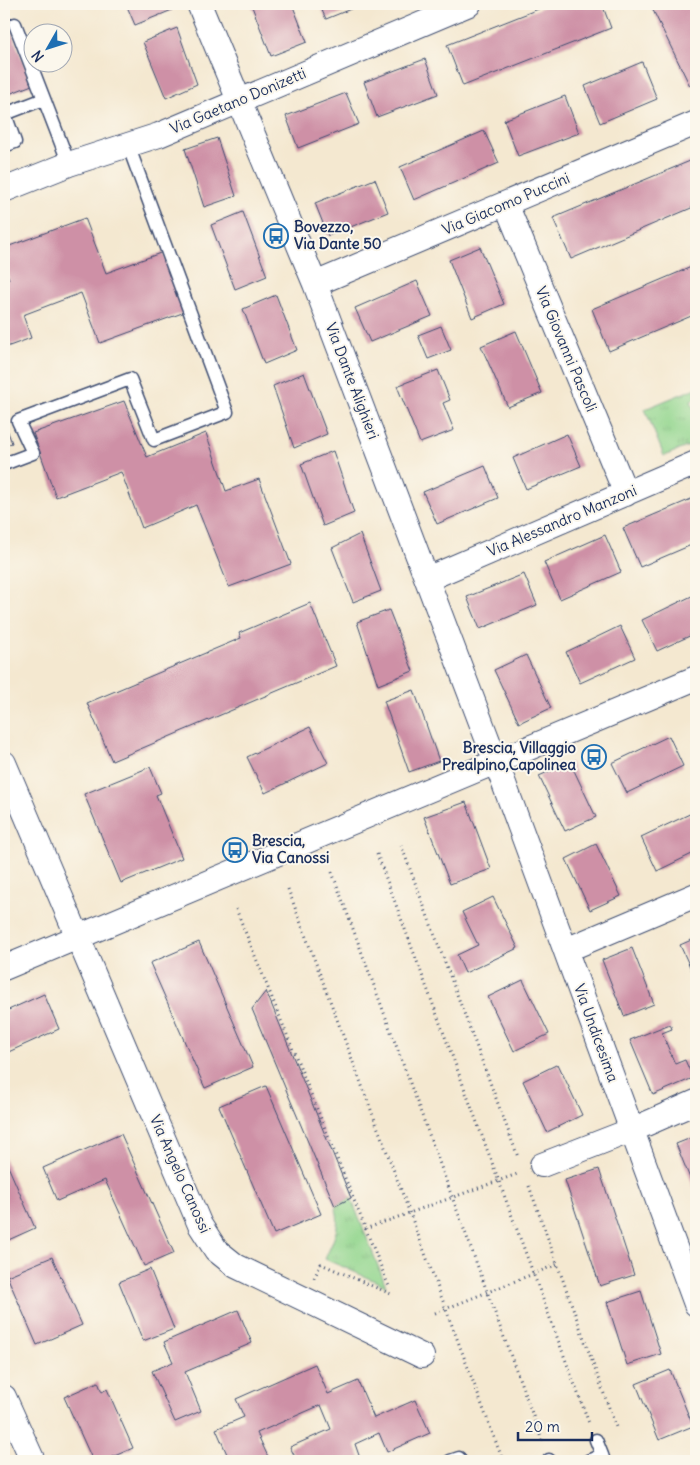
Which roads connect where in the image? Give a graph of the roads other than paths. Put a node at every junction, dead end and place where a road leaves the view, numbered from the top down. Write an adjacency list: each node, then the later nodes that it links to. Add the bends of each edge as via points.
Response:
1 (199, 4): 5 (street, Via Dante Alighieri)
2 (469, 4): 5 (street, Via Gaetano Donizetti)
3 (15, 24): 4 (lane)
4 (44, 99): 8 (lane, via 6,114 15,142); 9 (lane)
5 (239, 101): 7 (street, Via Gaetano Donizetti, via 159,135); 12 (street, Via Dante Alighieri)
6 (696, 123): 11 (street, Via Giacomo Puccini)
7 (128, 144): 9 (street, Via Gaetano Donizetti); 14 (lane, via 228,412 154,440 130,378 18,421 33,453)
8 (4, 146)
9 (68, 164): 10 (street, Via Gaetano Donizetti)
10 (4, 190)
11 (506, 204): 12 (street, Via Giacomo Puccini); 15 (street, Via Giovanni Pascoli)
12 (315, 284): 16 (street, Via Dante Alighieri)
13 (696, 463): 15 (street, Via Alessandro Manzoni)
14 (4, 464)
15 (626, 494): 16 (street, Via Alessandro Manzoni)
16 (427, 579): 18 (street, Via Dante Alighieri)
17 (696, 678): 18 (street)
18 (496, 762): 21 (street); 22 (street, Via Undicesima)
19 (4, 763): 21 (street, Via Angelo Canossi)
20 (696, 894): 22 (street)
21 (77, 938): 23 (street); 28 (street, Via Angelo Canossi, via 200,1225 216,1250 236,1266)
22 (566, 950): 25 (street, Via Undicesima)
23 (4, 968)
24 (696, 1102): 25 (street)
25 (632, 1130): 26 (street); 27 (street, Via Undicesima)
26 (533, 1168)
27 (696, 1304)
28 (422, 1356)
29 (4, 1397): 32 (street)
30 (596, 1440): 31 (lane)
31 (603, 1458): 35 (lane)
32 (33, 1461)
33 (450, 1461): 34 (lane, via 459,1458)
34 (460, 1461)
35 (588, 1461)

